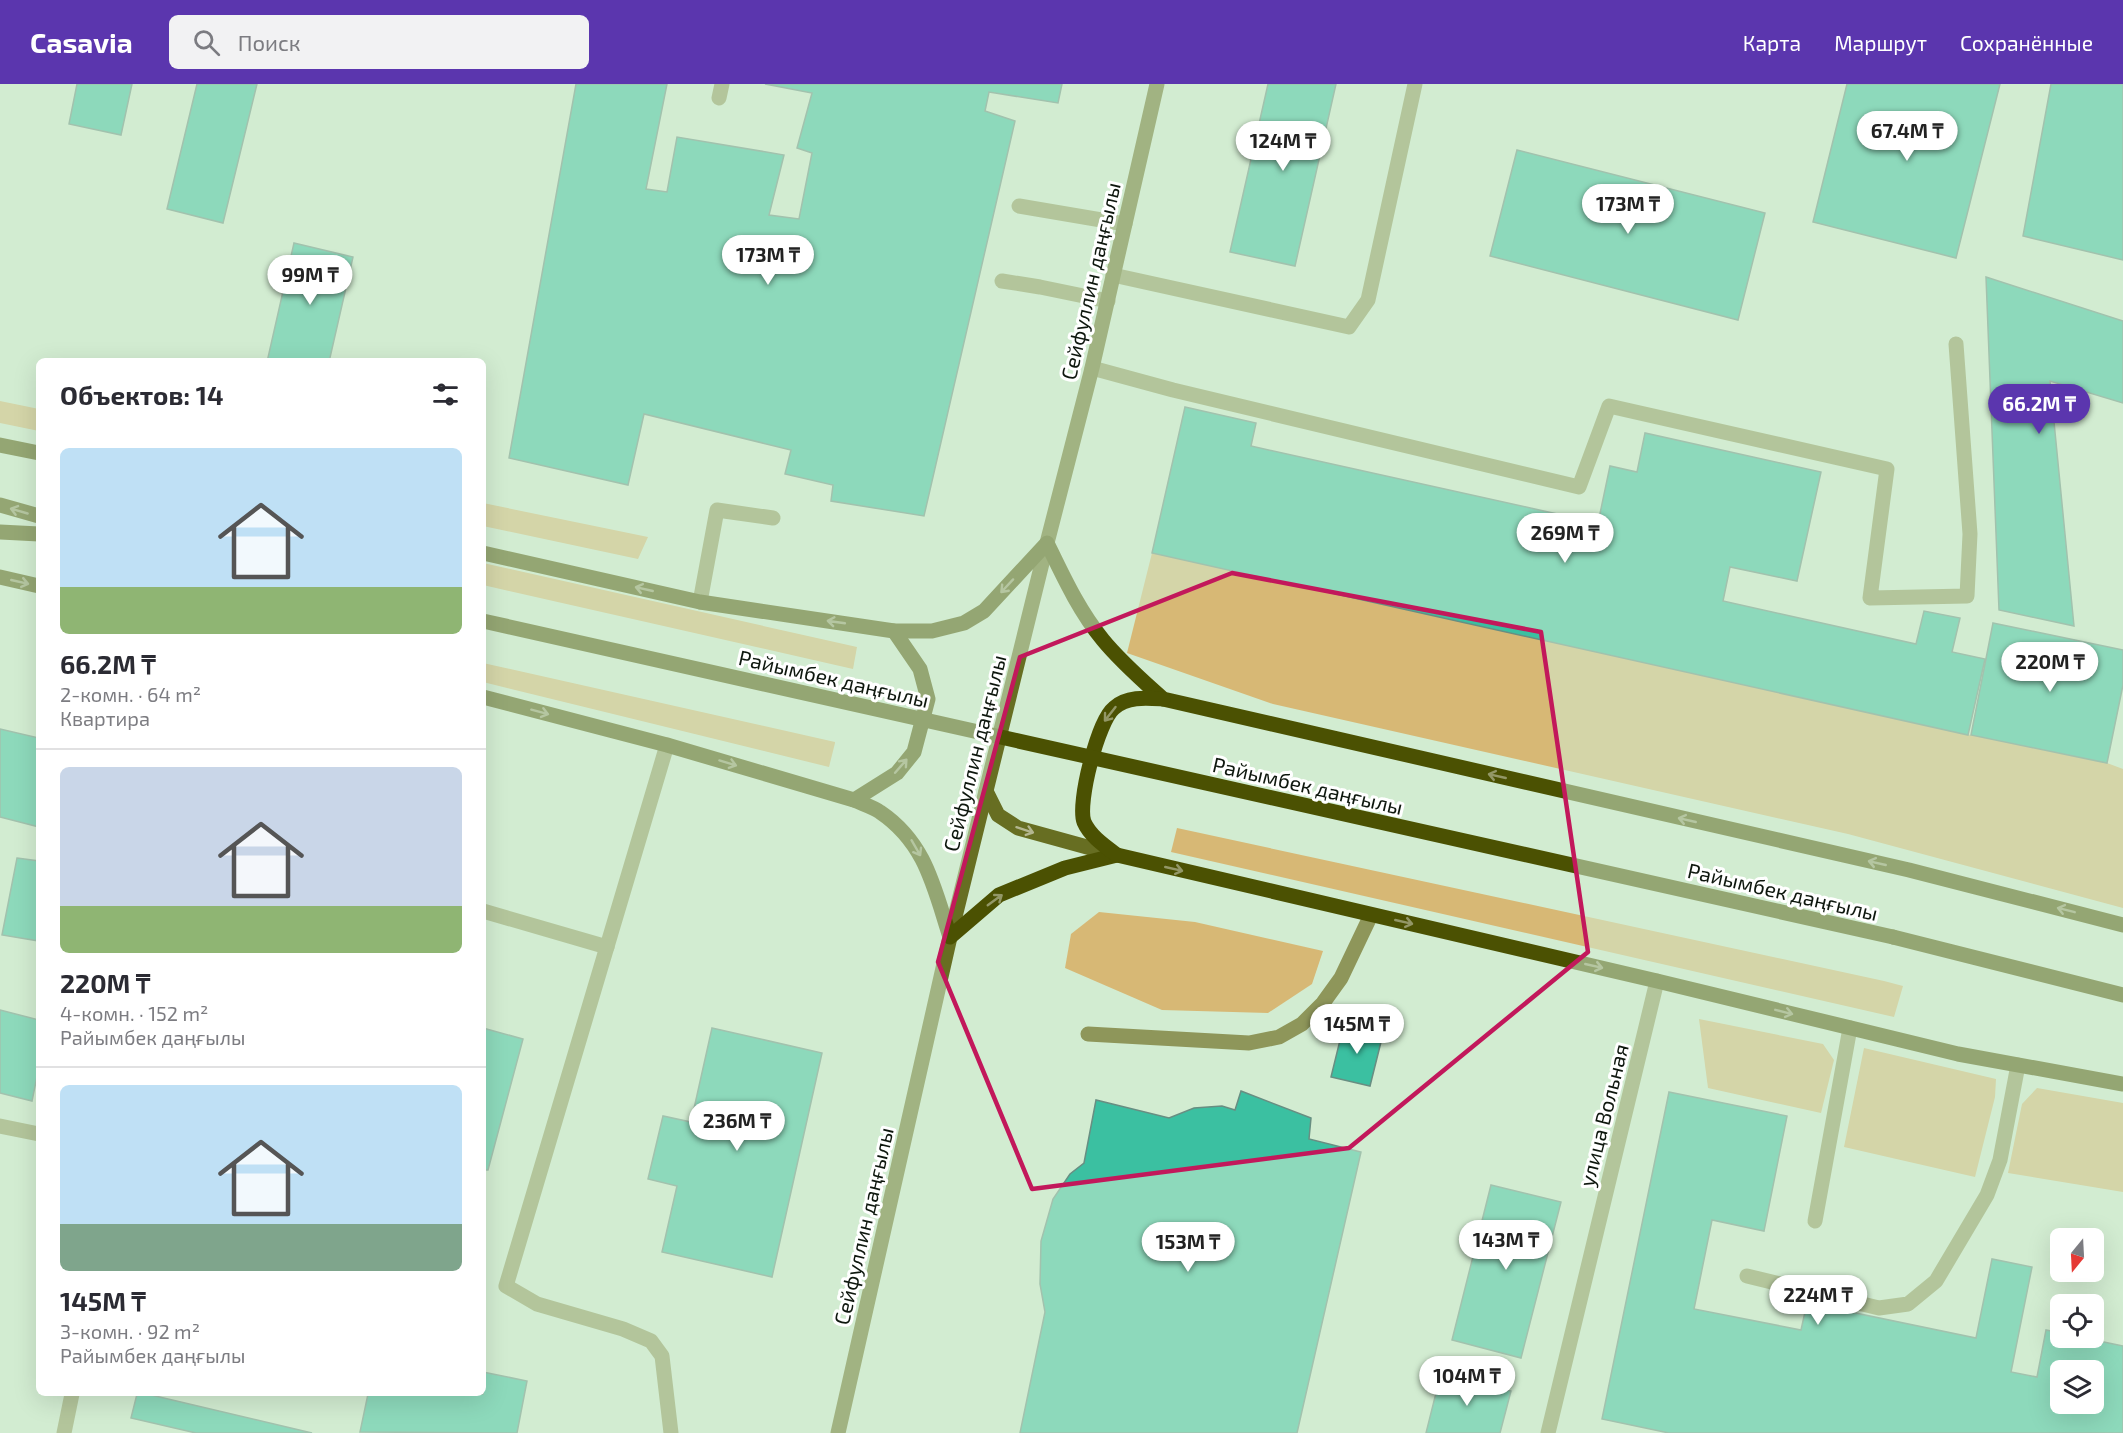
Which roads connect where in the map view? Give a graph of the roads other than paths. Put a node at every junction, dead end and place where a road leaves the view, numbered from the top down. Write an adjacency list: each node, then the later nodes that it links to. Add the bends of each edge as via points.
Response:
1 (1157, 84): 4 (main road, Сейфуллин даңғылы)
2 (1415, 84): 5 (street, via 1368,300 1349,327)
3 (1019, 206): 4 (street)
4 (1125, 224): 5 (main road, Сейфуллин даңғылы)
5 (1113, 275): 7 (main road, Сейфуллин даңғылы)
6 (1002, 281): 7 (street)
7 (1108, 301): 9 (main road, Сейфуллин даңғылы)
8 (1956, 344): 9 (street, via 1970,534 1967,596 1870,598 1887,469 1609,406 1579,487)
9 (1092, 368): 17 (main road, Сейфуллин даңғылы)
10 (0, 445): 11 (main road)
11 (36, 452)
12 (0, 505): 13 (main road, one-way to 12)
13 (36, 515)
14 (773, 518): 21 (street, via 717,510)
15 (0, 532): 16 (main road)
16 (36, 534)
17 (1047, 543): 23 (main road, one-way to 23, via 984,611 964,623 932,632); 25 (main road, via 1075,600 1101,639); 27 (main road, Сейфуллин даңғылы)
18 (486, 554): 21 (main road, one-way to 18)
19 (0, 577): 20 (main road, one-way to 20)
20 (36, 585)
21 (700, 602): 23 (main road, one-way to 21)
22 (486, 622): 36 (main road, Райымбек даңғылы, bridge, via 1893,937)
23 (894, 631): 28 (main road, one-way to 23, via 897,773 914,752 928,699 920,669)
24 (486, 698): 26 (main road, one-way to 26)
25 (1163, 699): 29 (main road, one-way to 29, via 1138,698 1114,707 1101,728 1082,797 1084,822 1097,840); 32 (main road, one-way to 25, via 1908,870)
26 (667, 745): 28 (main road, one-way to 28); 34 (street)
27 (986, 791): 29 (main road, one-way to 29, via 998,815 1018,828); 33 (main road, Сейфуллин даңғылы)
28 (854, 800): 33 (main road, one-way to 33, via 880,811 912,840 928,870)
29 (1117, 855): 31 (main road, one-way to 31); 33 (main road, one-way to 29, via 999,895 1065,868)
30 (486, 912): 34 (street)
31 (1371, 915): 35 (main road, one-way to 35); 38 (street, via 1341,978 1323,1003 1302,1024 1279,1037 1249,1043)
32 (2123, 925)
33 (950, 936): 48 (main road, Сейфуллин даңғылы)
34 (607, 947): 47 (street, via 506,1286 537,1304 651,1341 663,1356)
35 (1657, 981): 37 (main road, one-way to 37); 49 (street, улица Вольная)
36 (2123, 995)
37 (1850, 1028): 39 (main road); 43 (street)
38 (1088, 1034)
39 (2018, 1065): 40 (main road); 44 (street, via 2000,1161 1988,1195 1936,1281 1908,1304 1880,1308)
40 (2123, 1084)
41 (0, 1126): 42 (street)
42 (36, 1133)
43 (1815, 1221)
44 (1747, 1276)
45 (72, 1396): 46 (street)
46 (64, 1433)
47 (671, 1433)
48 (838, 1433)
49 (1548, 1433)

